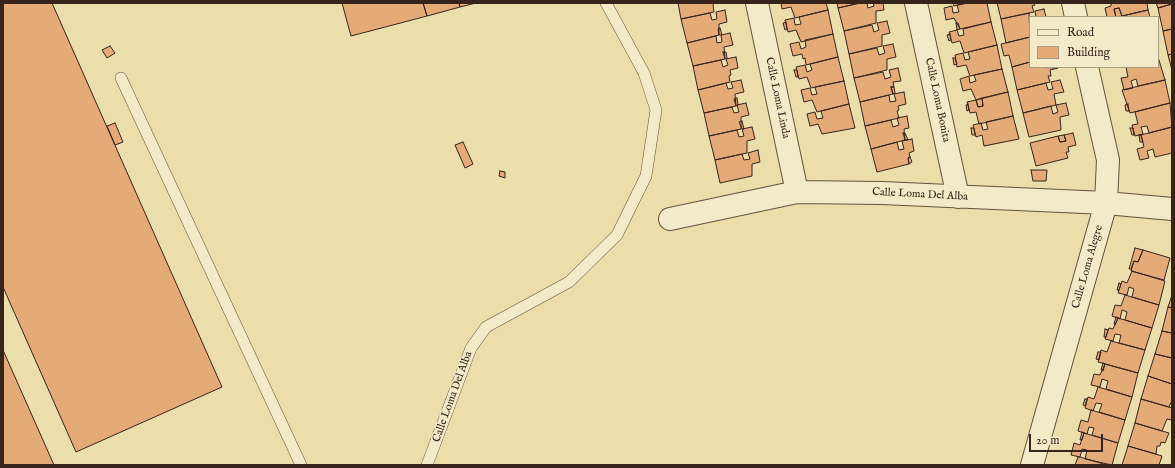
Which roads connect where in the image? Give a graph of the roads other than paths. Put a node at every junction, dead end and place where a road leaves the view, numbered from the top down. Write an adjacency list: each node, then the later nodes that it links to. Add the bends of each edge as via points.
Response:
1 (606, 3): 14 (lane, Calle Loma Del Alba, via 644,73 656,110 646,176 618,235 569,282 486,326 471,348)
2 (757, 3): 8 (street, Calle Loma Linda)
3 (916, 3): 9 (street, Calle Loma Bonita)
4 (1072, 3): 5 (street)
5 (1076, 16)
6 (1087, 68): 10 (street, Calle Loma Alegre, via 1108,160)
7 (121, 78): 13 (lane)
8 (797, 192): 9 (street, Calle Loma Del Alba); 12 (street, Calle Loma Del Alba)
9 (958, 197): 10 (street, Calle Loma Del Alba)
10 (1106, 203): 11 (street, Calle Loma Del Alba); 15 (street, Calle Loma Alegre)
11 (1172, 209)
12 (670, 219)
13 (301, 465)
14 (427, 465)
15 (1032, 465)

